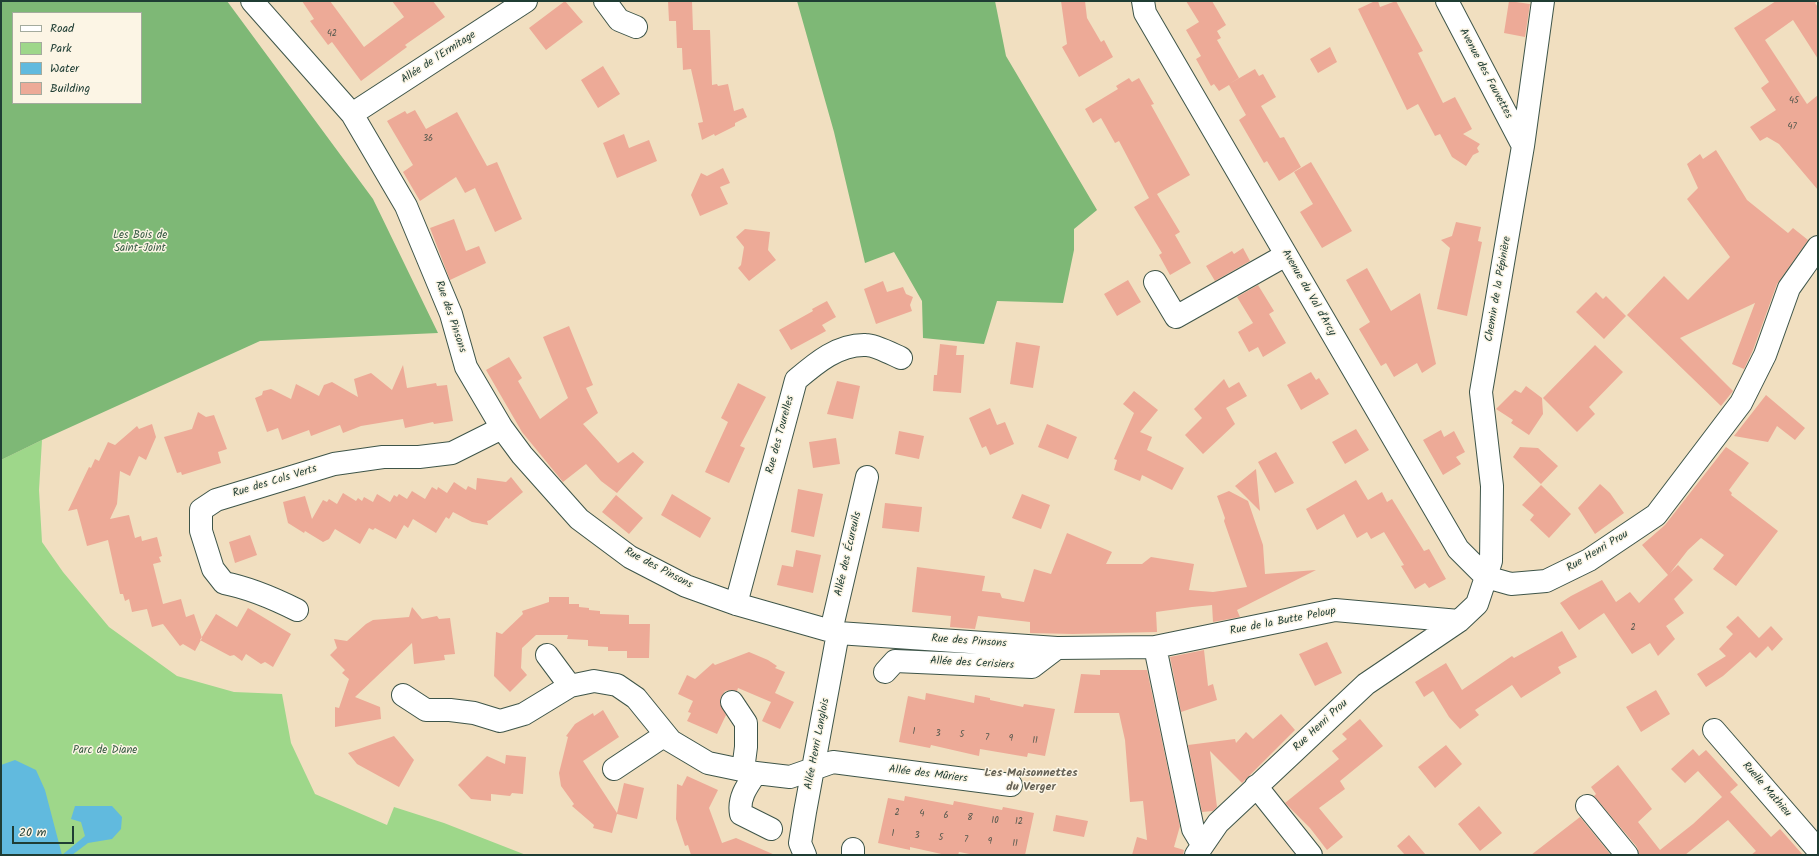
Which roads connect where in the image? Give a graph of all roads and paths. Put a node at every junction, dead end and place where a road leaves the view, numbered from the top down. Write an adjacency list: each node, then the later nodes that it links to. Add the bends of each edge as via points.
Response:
1 (252, 1): 8 (street, Rue des Pinsons)
2 (526, 1): 8 (street, Allée de l'Ermitage)
3 (605, 1): 7 (street, via 619,20)
4 (1143, 1): 11 (street, Avenue du Val d'Arcy, via 1145,13)
5 (1447, 1): 9 (street, Avenue des Fauvettes)
6 (1543, 1): 9 (street, Chemin de la Pépinière)
7 (636, 27)
8 (352, 114): 14 (street, Rue des Pinsons, via 406,206 451,314 466,367)
9 (1523, 146): 16 (street, Chemin de la Pépinière, via 1481,392 1492,486 1491,561)
10 (1818, 247): 16 (street, Rue Henri Prou, via 1789,288 1765,355 1741,403 1656,515 1589,560 1546,581 1511,584)
11 (1286, 255): 12 (street, via 1176,317); 16 (street, Avenue du Val d'Arcy, via 1458,549)
12 (1155, 282)
13 (901, 358): 17 (street, Rue des Tourelles, via 867,345 844,348 817,362 796,380)
14 (502, 428): 17 (street, Rue des Pinsons, via 522,455 579,519 630,556 686,586); 18 (street, Rue des Cols Verts, via 452,453 419,458 383,457 334,464 216,500 201,510 201,531 213,569 224,583 269,596)
15 (867, 477): 20 (street, Allée des Écureuils)
16 (1486, 577): 19 (street, Rue Henri Prou, via 1477,604)
17 (736, 604): 20 (street, Rue des Pinsons)
18 (297, 610)
19 (1459, 621): 21 (street, Rue de la Butte Peloup, via 1335,610); 34 (street, Rue Henri Prou, via 1366,684)
20 (835, 632): 22 (street, Rue des Pinsons); 30 (street, Allée Henri Langlois)
21 (1155, 647): 22 (street, Rue des Pinsons); 37 (street)
22 (1057, 648): 24 (street, Allée des Cerisiers, via 1032,667 894,661)
23 (547, 655): 25 (street)
24 (885, 672)
25 (570, 686): 26 (street, Allée des Mûriers, via 524,714 500,721 474,713 426,710); 29 (street, Allée des Mûriers, via 594,681 617,685 636,698)
26 (403, 695)
27 (732, 702): 32 (street, via 746,723)
28 (1714, 730): 38 (street, Ruelle Mathieu)
29 (665, 735): 31 (street); 32 (street, Allée des Mûriers, via 708,763)
30 (814, 767): 32 (street, Allée des Mûriers, via 790,776); 33 (street, Allée des Mûriers, via 833,762); 39 (street, Allée Henri Langlois, via 800,843)
31 (614, 769)
32 (749, 772): 36 (street, via 739,806 741,814)
33 (1011, 785)
34 (1256, 786): 37 (street, Rue Henri Prou, via 1218,823); 40 (street)
35 (1587, 806): 41 (street)
36 (772, 829)
37 (1199, 849)
38 (1818, 850)
39 (805, 855)
40 (1311, 855)
41 (1627, 855)

